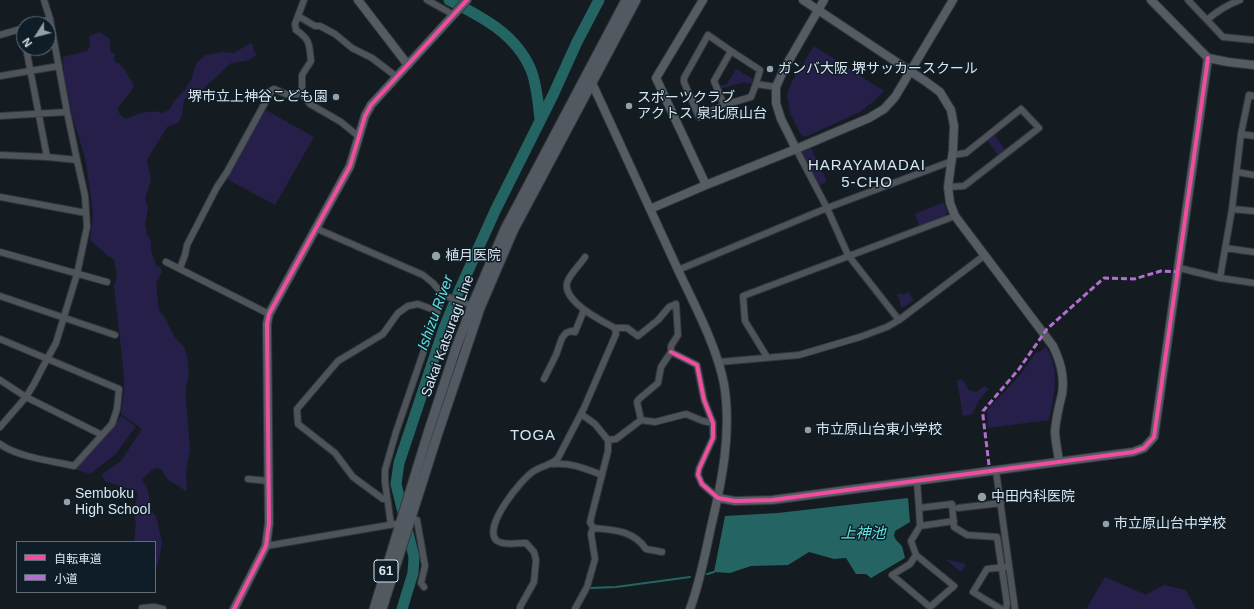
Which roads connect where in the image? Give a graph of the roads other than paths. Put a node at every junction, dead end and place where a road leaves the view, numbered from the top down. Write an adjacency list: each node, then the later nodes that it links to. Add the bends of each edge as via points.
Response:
1 (44, 0): 17 (street)
2 (304, 0): 18 (street)
3 (358, 0): 27 (street)
4 (427, 0): 16 (street)
5 (626, 0): 34 (main road, Sakai Katsuragi Line / 61)
6 (636, 0): 34 (main road, Sakai Katsuragi Line / 61)
7 (703, 0): 53 (street, via 656,78)
8 (804, 0): 15 (street)
9 (824, 0): 15 (street)
10 (953, 0): 31 (street)
11 (1188, 0): 19 (street)
12 (1240, 0): 19 (street, via 1216,11)
13 (466, 1): 16 (street)
14 (1155, 1): 26 (street)
15 (818, 10): 31 (street); 36 (street)
16 (454, 14): 27 (street)
17 (49, 16)
18 (298, 16): 33 (street, via 335,34); 37 (street, via 296,30 308,42 311,61 302,75)
19 (1207, 20): 22 (street, via 1223,37)
20 (16, 30): 21 (street)
21 (0, 35)
22 (1254, 40)
23 (56, 50): 29 (street)
24 (731, 51): 35 (street, via 760,70); 39 (street, via 714,81); 39 (street, via 708,35 684,78 699,117)
25 (28, 56): 30 (street)
26 (1208, 58): 28 (street); 71 (street)
27 (408, 65): 33 (street)
28 (1254, 65)
29 (59, 66): 30 (street); 40 (street)
30 (31, 71): 32 (street); 41 (street)
31 (910, 72): 46 (street, via 895,97 884,109); 49 (street, via 940,92 951,110 954,126)
32 (0, 76)
33 (397, 77): 44 (street, via 371,105)
34 (588, 81): 57 (street); 79 (main road, Sakai Katsuragi Line / 61)
35 (756, 84): 36 (street); 39 (street, via 751,97)
36 (776, 86): 46 (street, via 776,103 781,119)
37 (302, 94): 44 (street, via 310,104 341,122); 70 (street, via 286,94 272,90 217,187 187,246)
38 (1254, 96): 43 (street, via 1249,95)
39 (724, 105)
40 (67, 112): 41 (street); 50 (street)
41 (38, 114): 42 (street); 48 (street)
42 (0, 116)
43 (1241, 134): 45 (street); 51 (street)
44 (358, 136): 62 (street, via 350,166)
45 (1254, 136)
46 (796, 149): 53 (street); 56 (street)
47 (0, 155): 48 (street)
48 (47, 157): 50 (street)
49 (953, 158): 54 (street); 54 (street, via 966,153 1021,109 1039,128 964,186); 56 (street)
50 (77, 160): 60 (street)
51 (1237, 172): 52 (street); 58 (street)
52 (1254, 175)
53 (706, 185): 57 (street)
54 (948, 187): 61 (street)
55 (0, 197): 60 (street)
56 (827, 208): 66 (street); 72 (street)
57 (650, 209): 72 (street)
58 (1232, 209): 59 (street); 63 (street)
59 (1254, 211)
60 (86, 214): 73 (street, via 87,226)
61 (955, 216): 66 (street); 67 (street)
62 (315, 228): 77 (street, via 423,275); 82 (street)
63 (1225, 248): 65 (street); 74 (street)
64 (0, 252): 73 (street)
65 (1254, 252)
66 (848, 255): 84 (street); 89 (street, via 743,296 745,321)
67 (985, 255): 84 (street); 102 (street, via 1053,346 1060,361 1063,373 1062,392 1055,432)
68 (585, 257): 80 (street, via 566,283 574,302)
69 (166, 262): 70 (street)
70 (180, 268): 82 (street)
71 (1179, 268): 74 (street); 102 (street, via 1154,437 1144,448 1133,452)
72 (678, 270): 91 (street)
73 (77, 274): 75 (street); 83 (street)
74 (1220, 278): 76 (street)
75 (107, 282)
76 (1254, 283)
77 (444, 295): 79 (street); 81 (street)
78 (0, 296): 83 (street)
79 (472, 306): 114 (main road, Sakai Katsuragi Line / 61, via 454,382); 116 (main road, Sakai Katsuragi Line / 61, via 428,433 408,502)
80 (584, 310): 85 (street); 92 (street, via 575,332 566,333 562,338)
81 (437, 311): 109 (street, via 385,470); 109 (street, via 418,304 408,306 398,313 383,334 338,361 297,410 298,424 335,453 353,477 383,499)
82 (269, 314): 107 (street)
83 (64, 318): 86 (street); 90 (street)
84 (899, 320): 89 (street, via 860,337 799,355)
85 (616, 328): 88 (street, via 627,328 638,336 669,307 676,304 678,335 671,346); 95 (street, via 616,334)
86 (115, 335)
87 (0, 339): 90 (street)
88 (671, 352): 96 (street, via 662,367 658,383 637,402); 97 (street, via 697,365 704,400)
89 (767, 357): 91 (street)
90 (48, 359): 94 (street); 99 (street, via 119,389 112,424)
91 (719, 362): 110 (street, via 727,423)
92 (544, 379)
93 (0, 380): 94 (street)
94 (26, 397): 98 (street); 99 (street)
95 (581, 414): 100 (street, via 595,424); 103 (street)
96 (641, 420): 97 (street, via 655,422 686,414); 100 (street, via 616,439)
97 (713, 422): 110 (street, via 713,438 698,475 702,484)
98 (0, 427)
99 (102, 435): 101 (street, via 74,466 18,453)
100 (608, 440): 105 (street, via 608,452)
101 (0, 444)
102 (1059, 462): 104 (street)
103 (553, 464): 105 (street, via 573,465); 129 (street, via 534,471 524,480 504,506 494,526 493,532 501,543 526,543 534,552 534,582)
104 (996, 471): 108 (street); 111 (street)
105 (602, 475): 118 (street, via 590,522)
106 (248, 479): 107 (street)
107 (268, 481): 119 (street)
108 (917, 481): 110 (street, via 772,500 735,501); 112 (street)
109 (386, 498): 116 (street)
110 (718, 498): 131 (street, via 699,583)
111 (1000, 503): 113 (street); 122 (street)
112 (919, 508): 115 (street, via 952,504); 117 (street)
113 (958, 508)
114 (413, 519): 116 (street); 123 (street, via 426,566 421,583); 128 (main road, Sakai Katsuragi Line / 61)
115 (954, 521): 117 (street); 122 (street, via 954,527 967,535 997,537)
116 (396, 526): 119 (street); 127 (main road, Sakai Katsuragi Line / 61)
117 (920, 526): 121 (street, via 911,541)
118 (593, 528): 120 (street, via 619,530 640,540 646,549); 130 (street, via 591,534 595,559 587,587)
119 (266, 546): 126 (street)
120 (662, 552)
121 (916, 555): 121 (street, via 910,564 892,575 930,607 954,586)
122 (1005, 567): 132 (street, via 987,570 973,592); 133 (street); 134 (street)
123 (424, 587)
124 (142, 608): 125 (street)
125 (162, 609)
126 (234, 609)
127 (374, 609)
128 (382, 609)
129 (520, 609)
130 (575, 609)
131 (690, 609)
132 (1001, 609)
133 (1006, 609)
134 (1015, 609)

